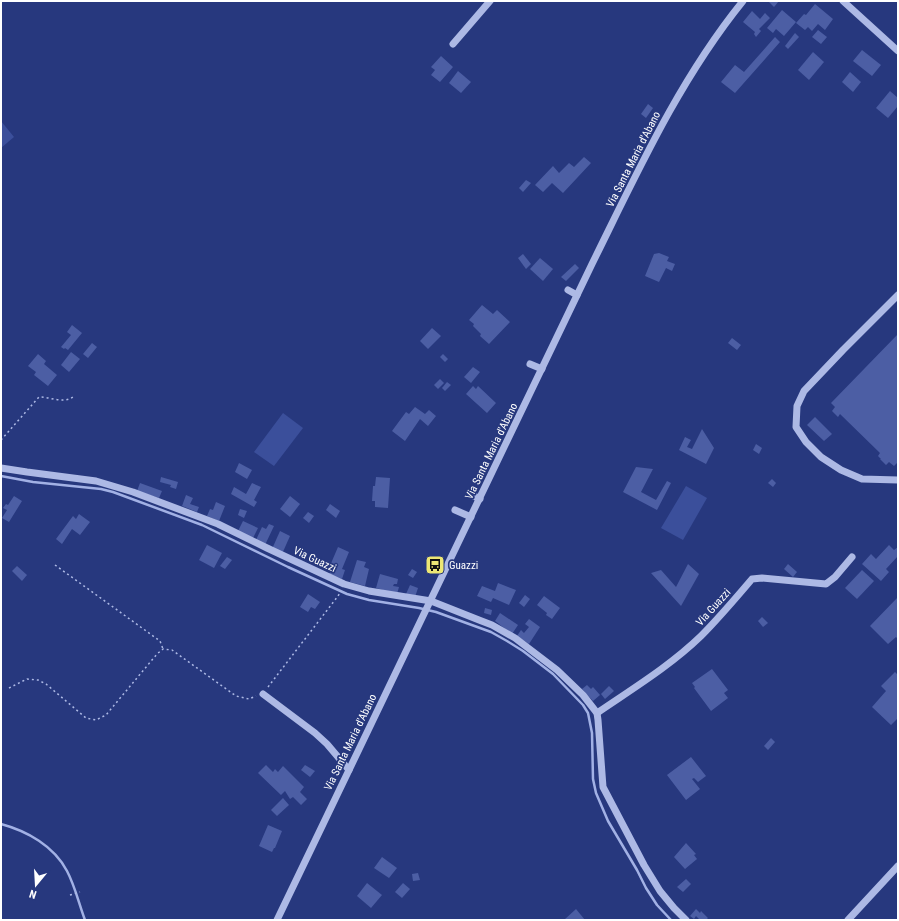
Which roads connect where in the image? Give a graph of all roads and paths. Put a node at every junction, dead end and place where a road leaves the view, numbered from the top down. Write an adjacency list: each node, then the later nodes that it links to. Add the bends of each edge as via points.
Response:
1 (490, 1): 4 (street)
2 (743, 1): 7 (street, Via Santa Maria d'Abano, via 694,71 656,136)
3 (843, 1): 5 (street)
4 (452, 44)
5 (898, 51)
6 (568, 290): 7 (street)
7 (577, 295): 10 (street, Via Santa Maria d'Abano)
8 (898, 295): 14 (street, via 804,392 797,406 796,427 806,442 841,470 862,479)
9 (530, 364): 10 (street)
10 (542, 369): 16 (street, Via Santa Maria d'Abano)
11 (74, 397): 12 (path, via 60,400 39,397)
12 (1, 440)
13 (1, 468): 22 (street, Via Guazzi, via 116,486 218,524 344,584)
14 (898, 480)
15 (470, 494): 16 (street)
16 (480, 498): 18 (street, Via Santa Maria d'Abano)
17 (455, 510): 18 (street)
18 (471, 517): 22 (street, Via Santa Maria d'Abano)
19 (852, 557): 26 (street, Via Guazzi, via 826,584 752,579 700,637 667,665)
20 (55, 565): 23 (path, via 160,641)
21 (338, 596): 25 (path)
22 (430, 603): 26 (street, Via Guazzi, via 492,626 515,638 557,670 584,695); 27 (street, Via Santa Maria d'Abano)
23 (164, 649): 24 (path, via 106,715 96,720 86,718 38,680 27,679); 25 (path, via 172,650 236,696 249,699)
24 (9, 688)
25 (263, 694): 27 (street, Via Santa Maria d'Abano, via 315,733)
26 (597, 713): 32 (street, via 603,787 660,891)
27 (349, 770): 31 (street, Via Santa Maria d'Abano)
28 (898, 866): 33 (street)
29 (80, 892): 30 (path)
30 (70, 895)
31 (277, 920)
32 (686, 920)
33 (848, 920)

